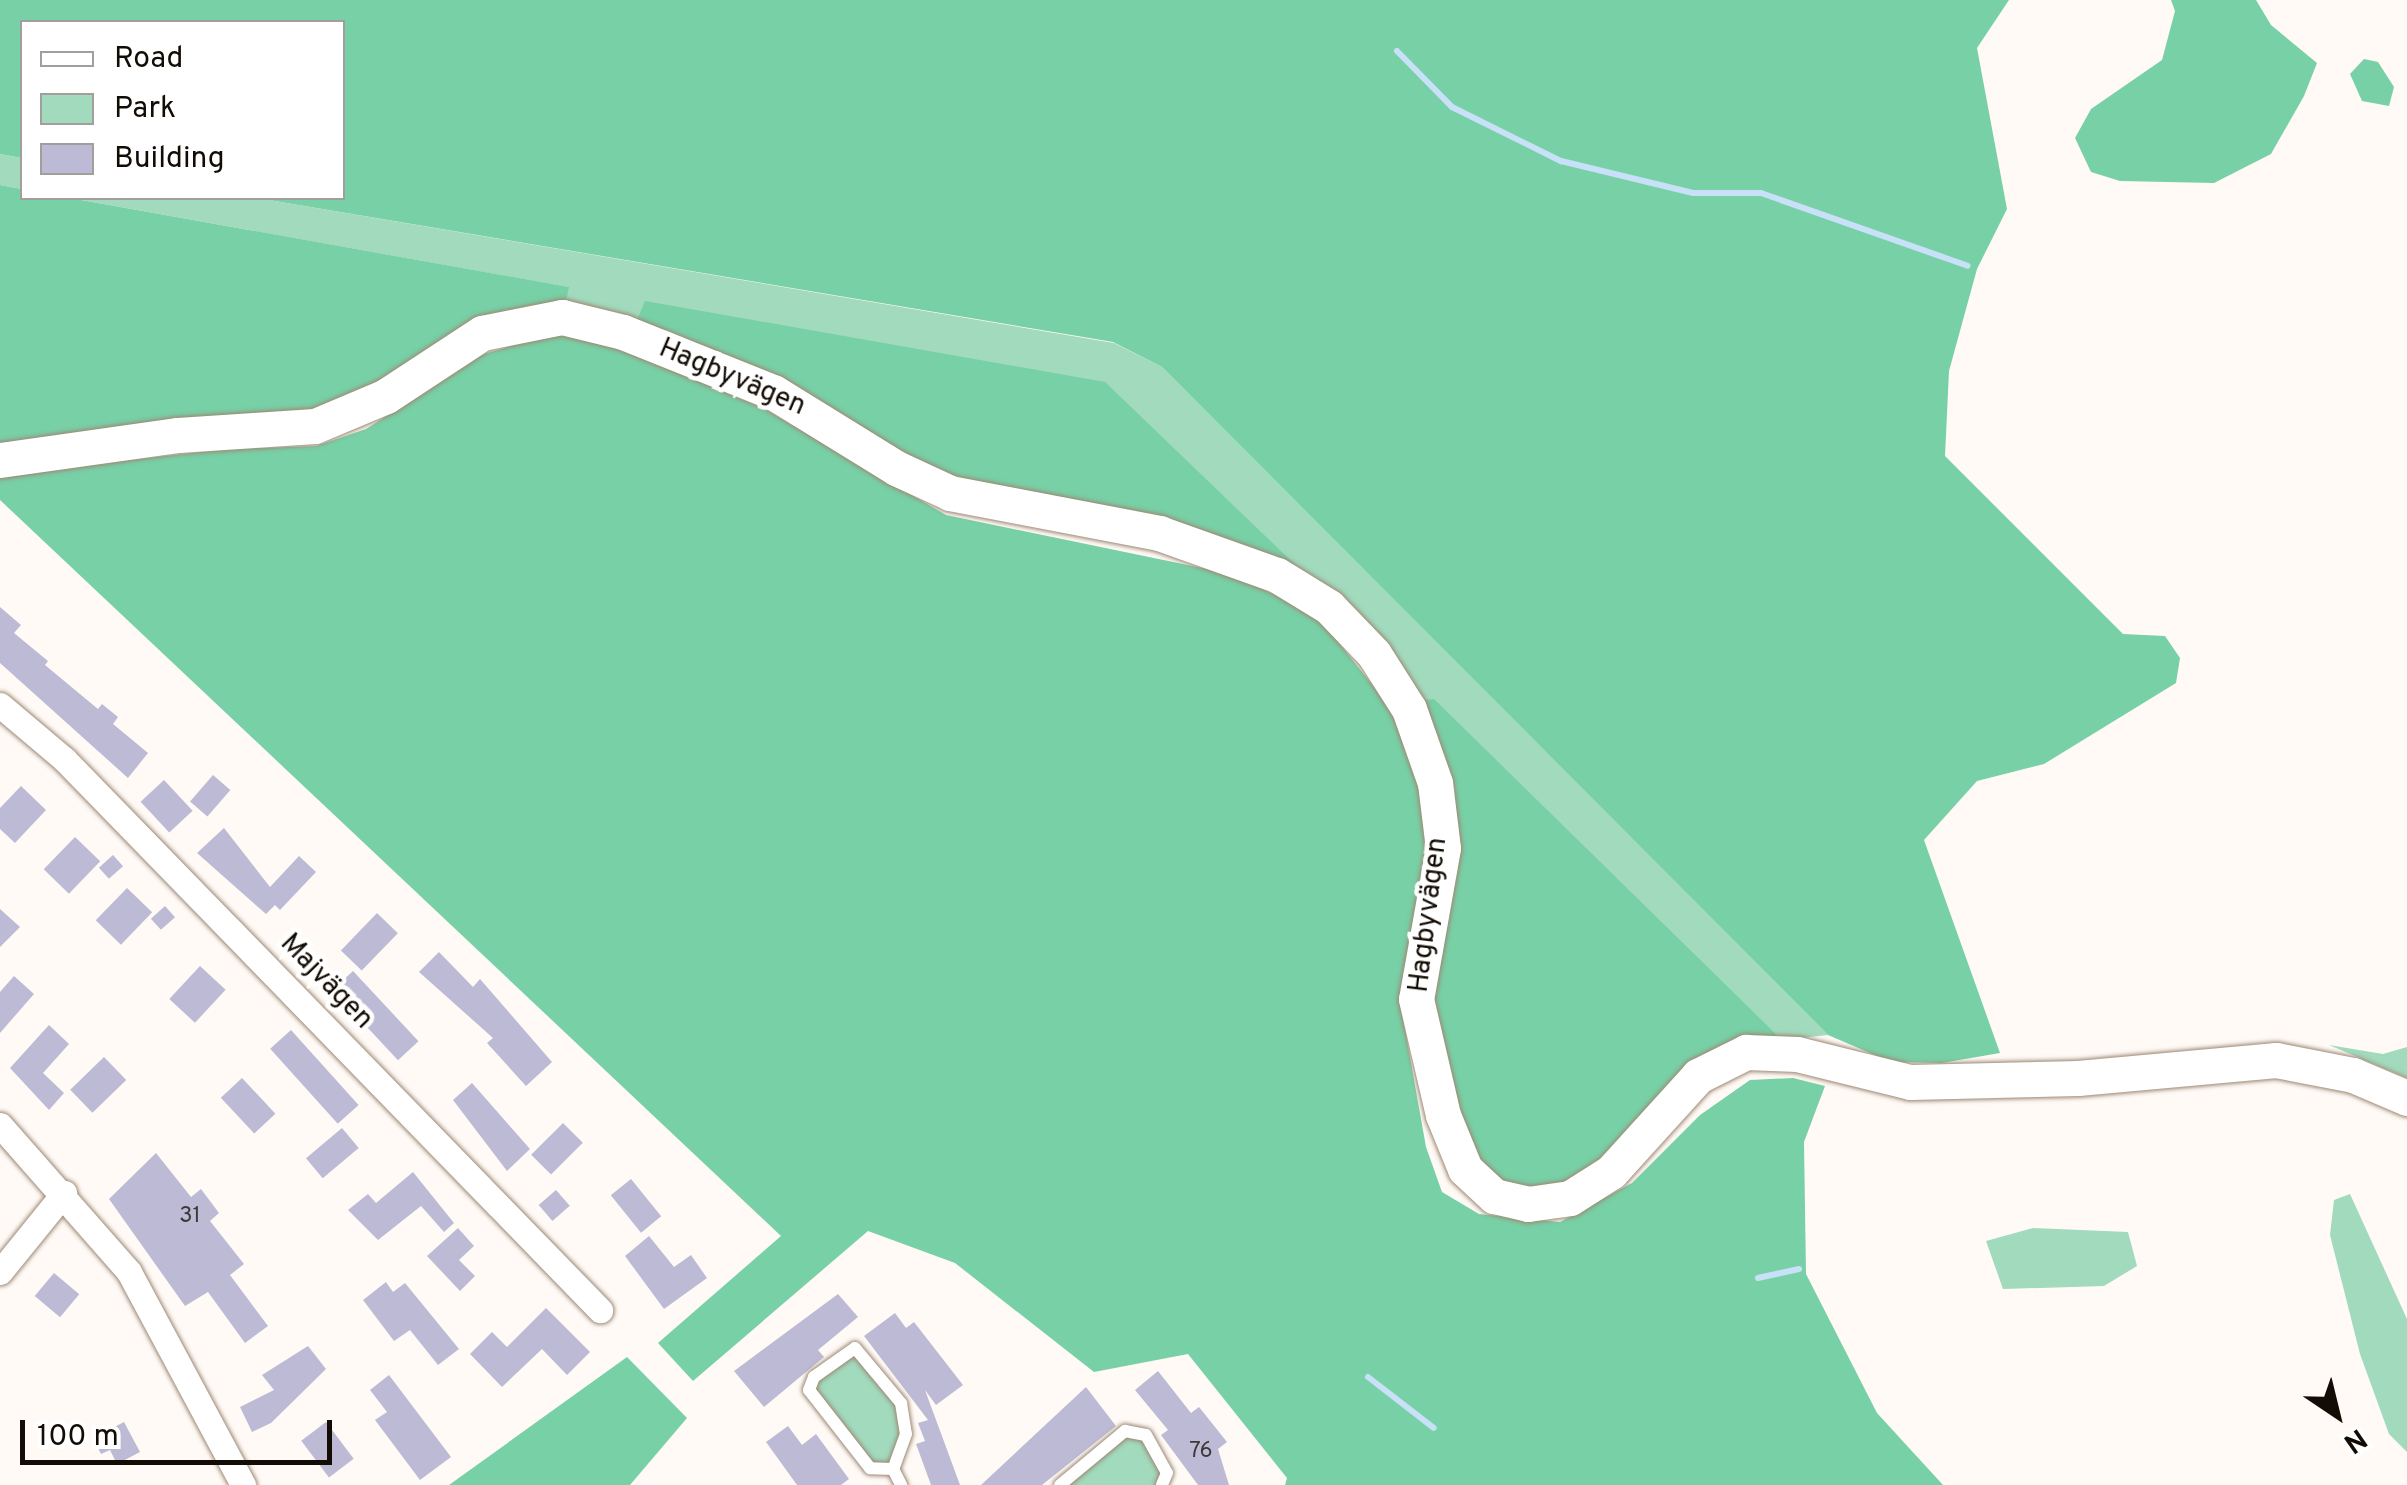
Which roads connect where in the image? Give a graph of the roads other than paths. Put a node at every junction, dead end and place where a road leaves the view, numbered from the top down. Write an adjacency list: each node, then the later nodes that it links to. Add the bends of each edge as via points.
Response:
1 (0, 460): 3 (street, Hagbyvägen, via 178,435 314,426 386,396 482,334 562,316 622,332 773,392 896,468 950,493 1159,533 1278,575 1329,607 1374,654 1408,709 1435,783 1442,848 1416,999 1443,1115 1465,1169 1494,1196 1528,1204 1570,1198 1611,1172 1698,1076 1746,1052 1797,1054 1910,1082 2078,1078 2276,1060 2353,1075)
2 (0, 705): 7 (street, Majvägen, via 64,758)
3 (2407, 1098)
4 (0, 1125): 5 (street)
5 (64, 1193): 6 (street); 9 (street, via 129,1272)
6 (0, 1272)
7 (600, 1310)
8 (893, 1470): 8 (lane, via 906,1434 901,1404 855,1348 814,1376 809,1390 870,1468); 10 (lane)
9 (244, 1485)
10 (902, 1485)
11 (1060, 1485): 12 (lane, via 1125,1432 1146,1435 1167,1473)
12 (1162, 1485)

